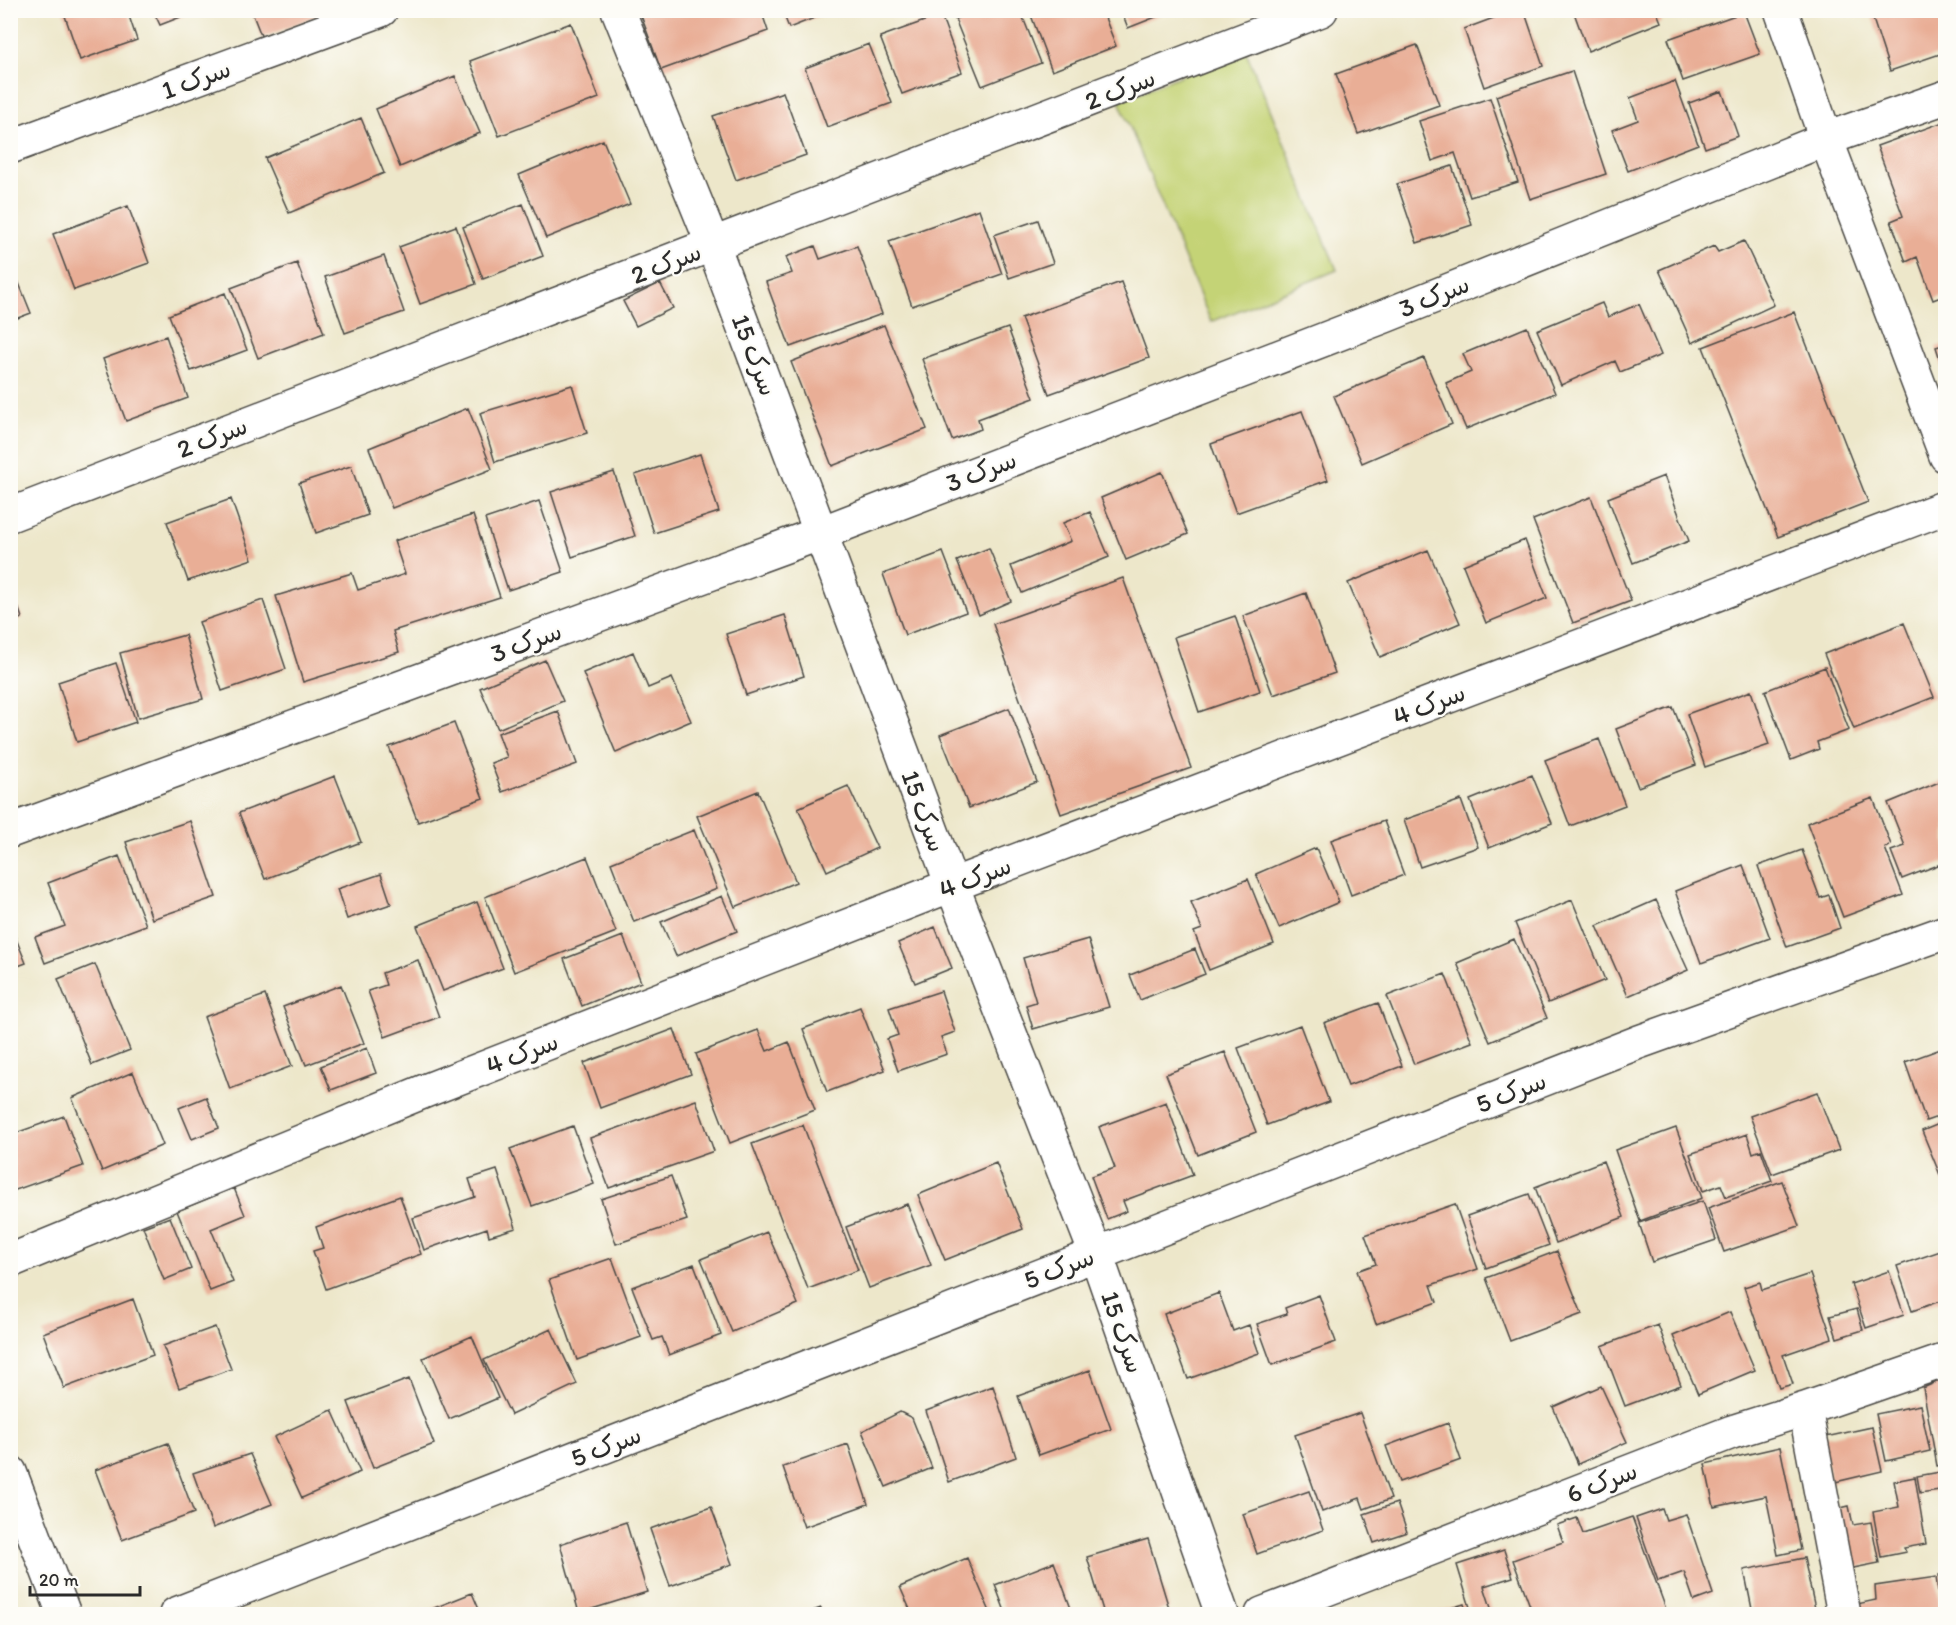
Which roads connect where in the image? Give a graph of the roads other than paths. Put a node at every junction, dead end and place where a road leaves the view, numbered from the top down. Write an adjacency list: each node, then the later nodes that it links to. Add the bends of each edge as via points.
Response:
1 (381, 10): 7 (street, سرک 1)
2 (618, 10): 8 (street, سرک 15)
3 (1322, 10): 8 (street, سرک 2)
4 (1780, 10): 6 (street)
5 (1946, 97): 6 (street, سرک 3)
6 (1827, 140): 9 (street); 12 (street, سرک 3)
7 (10, 147)
8 (713, 245): 11 (street, سرک 2); 12 (street, سرک 15)
9 (1946, 456)
10 (1946, 507): 14 (street, سرک 4)
11 (10, 515)
12 (821, 533): 13 (street, سرک 3); 14 (street, سرک 15)
13 (10, 831)
14 (952, 885): 16 (street, سرک 15); 17 (street, سرک 4, via 414,1096)
15 (1946, 932): 16 (street, سرک 5, via 1639,1042)
16 (1096, 1254): 22 (street, سرک 5); 23 (street, سرک 15)
17 (10, 1261)
18 (1946, 1360): 19 (street, سرک 6)
19 (1805, 1410): 24 (street, سرک 6, via 1732,1432); 25 (street)
20 (10, 1472): 21 (street)
21 (64, 1614)
22 (176, 1614)
23 (1222, 1614)
24 (1262, 1614)
25 (1844, 1614)

